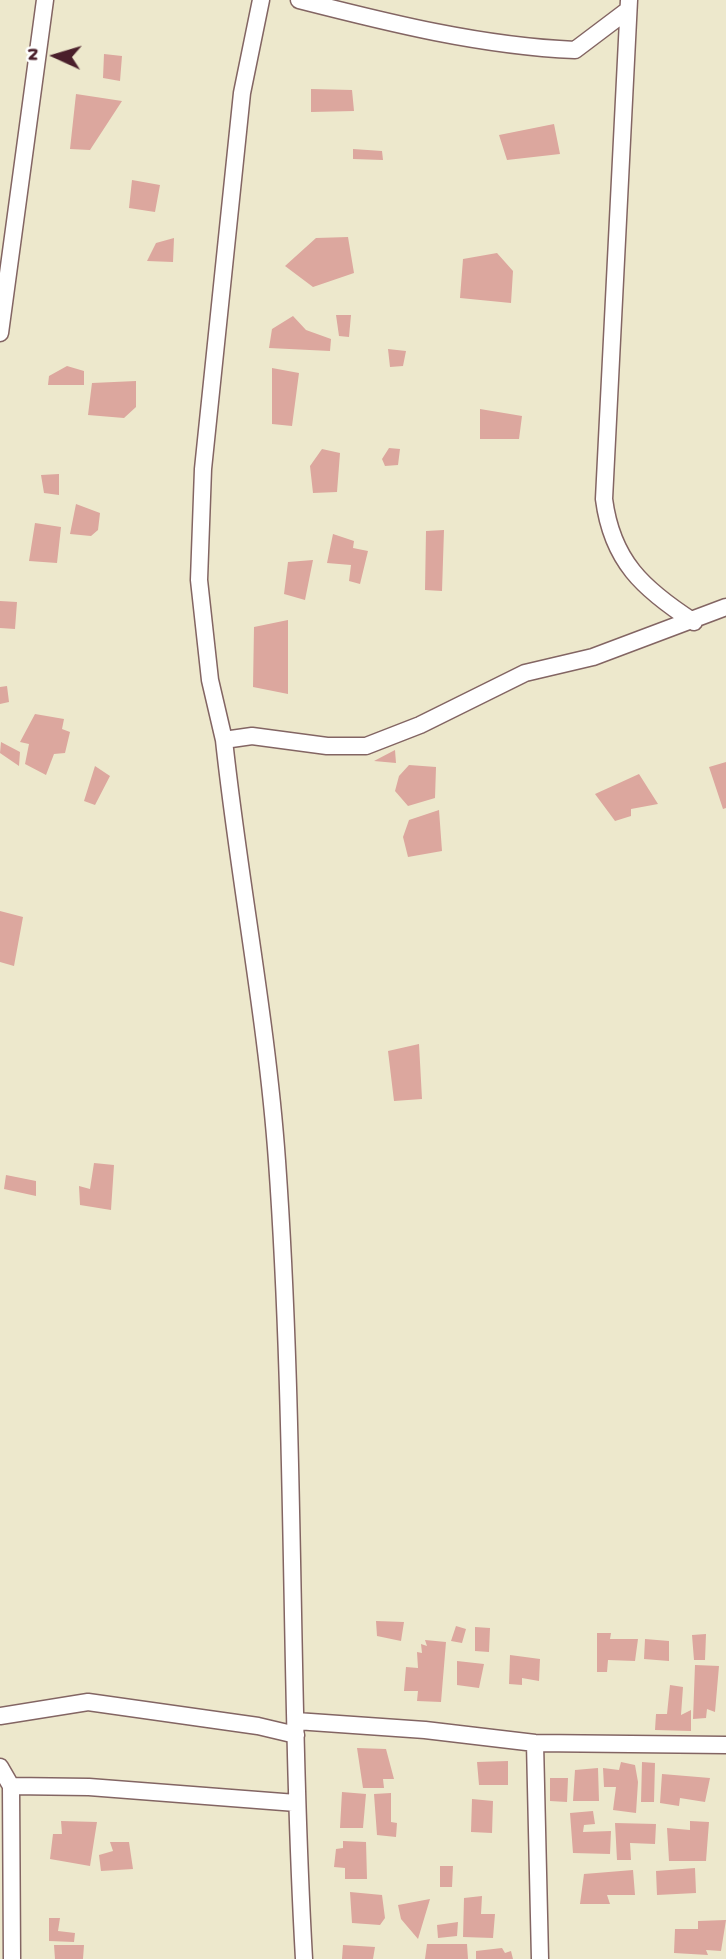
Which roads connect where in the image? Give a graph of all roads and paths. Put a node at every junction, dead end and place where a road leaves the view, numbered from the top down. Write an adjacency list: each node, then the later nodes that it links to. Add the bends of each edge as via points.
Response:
1 (45, 0): 5 (street)
2 (261, 0): 8 (street, via 242,93 203,470 199,580 209,680)
3 (299, 0): 4 (street, via 496,43 575,50)
4 (629, 5): 7 (street, via 604,499 616,550 640,582)
5 (0, 333)
6 (726, 607): 7 (street)
7 (694, 622): 8 (street, via 593,657 525,673 421,725 366,746 252,736)
8 (225, 740): 10 (street, via 277,1158 287,1342)
9 (0, 1716): 10 (street, via 88,1702)
10 (296, 1728): 11 (street, via 425,1730); 15 (street)
11 (535, 1743): 12 (street); 18 (street)
12 (726, 1745)
13 (0, 1767): 14 (street)
14 (10, 1786): 15 (street, via 89,1787); 16 (street)
15 (296, 1803): 17 (street)
16 (12, 1959)
17 (304, 1959)
18 (540, 1959)

